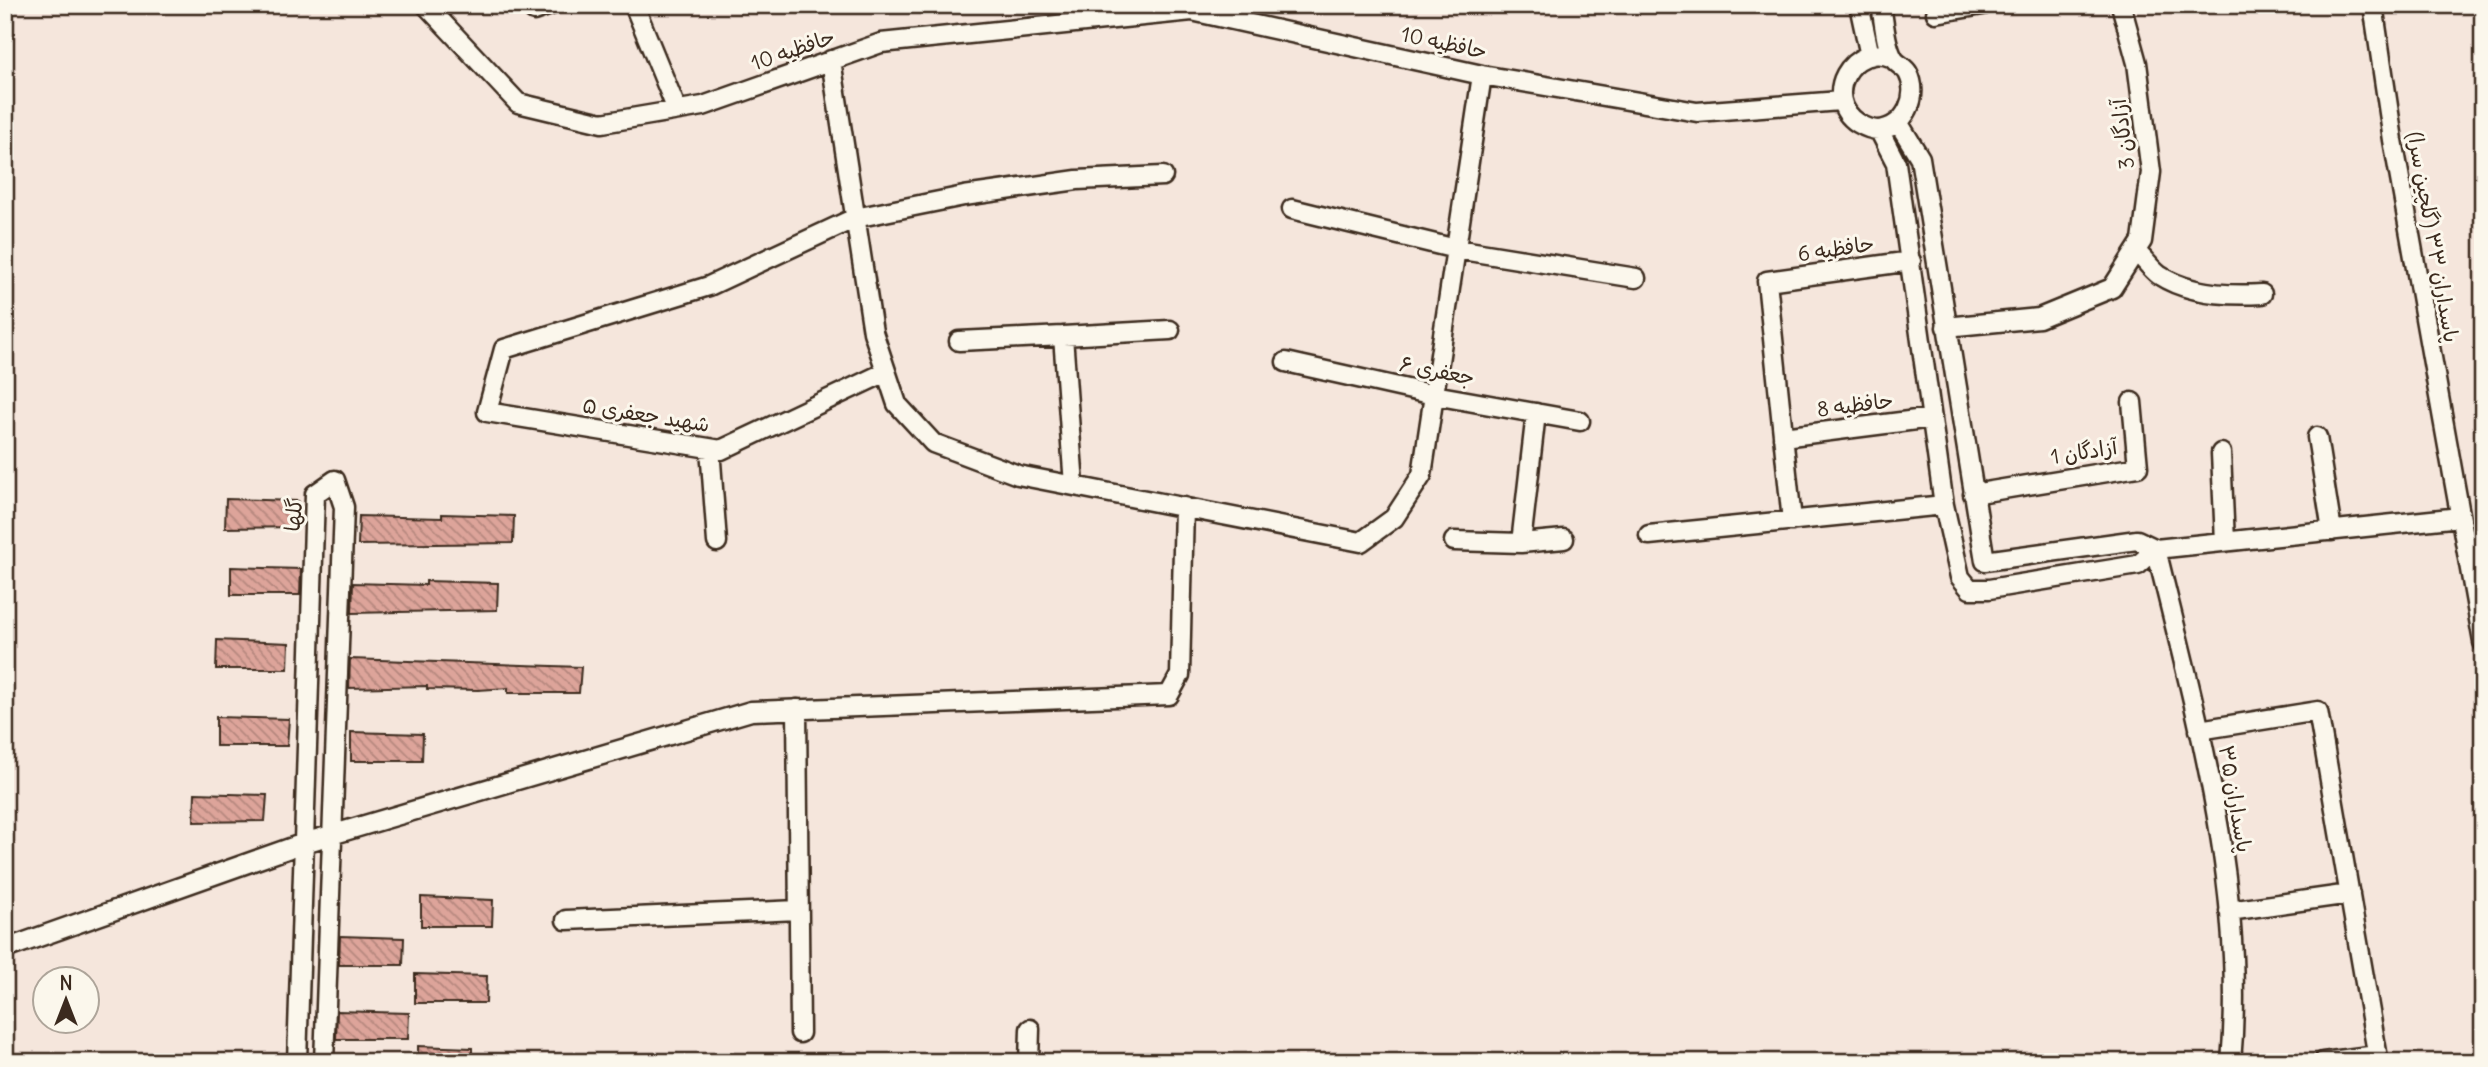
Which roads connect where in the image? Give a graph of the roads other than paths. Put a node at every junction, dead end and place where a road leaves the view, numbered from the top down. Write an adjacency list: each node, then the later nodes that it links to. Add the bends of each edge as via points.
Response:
1 (426, 5): 16 (street, حافظیه 10, via 518,103 602,123)
2 (634, 5): 16 (street)
3 (1062, 5): 10 (street)
4 (1859, 5): 11 (street)
5 (1881, 5): 12 (street)
6 (1983, 5): 9 (street)
7 (2121, 5): 23 (street, آزادگان 3, via 2137,63 2151,172 2142,242)
8 (2373, 5): 46 (street, پاسداران ۳۳ (گلچین سرا), via 2392,140)
9 (1936, 13)
10 (1064, 24): 13 (street, حافظیه 10, via 881,43); 14 (street, حافظیه 10, via 1192,11)
11 (1870, 56): 12 (street); 15 (street, via 1850,65 1840,82)
12 (1893, 58): 17 (street, via 1907,71 1913,89 1910,107)
13 (831, 60): 16 (street, حافظیه 10, via 703,106); 21 (street)
14 (1482, 75): 15 (street, حافظیه 10, via 1697,112); 22 (street)
15 (1840, 101): 18 (street, via 1849,117)
16 (677, 110)
17 (1898, 122): 18 (street); 27 (street, via 1920,158)
18 (1879, 130): 24 (street, via 1896,163)
19 (1163, 176): 21 (street, via 1077,180)
20 (1292, 209): 22 (street)
21 (855, 218): 32 (street, via 873,332); 40 (street, شهید جعفری ۵, via 709,286 504,349 487,412)
22 (1456, 249): 25 (street); 33 (street)
23 (2136, 251): 26 (street, via 2159,274 2185,286 2233,296); 27 (street, آزادگان 3, via 2112,288 2039,318)
24 (1911, 261): 36 (street); 38 (street, حافظیه 6, via 1768,281)
25 (1636, 278)
26 (2262, 295)
27 (1946, 327): 43 (street)
28 (1170, 331): 29 (street)
29 (1063, 336): 30 (street); 42 (street)
30 (959, 341)
31 (1286, 362): 33 (street, جعفری ۶)
32 (886, 372): 40 (street, شهید جعفری ۵, via 721,450); 42 (street, via 897,404 933,443 1018,475)
33 (1434, 395): 35 (street, جعفری ۶); 45 (street, via 1422,475 1394,518 1361,542)
34 (2132, 402): 43 (street, آزادگان 1, via 2138,467)
35 (1536, 413): 37 (street, جعفری ۶); 54 (street)
36 (1932, 418): 38 (street, حافظیه 8); 44 (street)
37 (1580, 421)
38 (1783, 437): 47 (street)
39 (2317, 437): 48 (street)
40 (710, 448): 52 (street)
41 (2221, 453): 53 (street)
42 (1074, 485): 45 (street)
43 (1973, 494): 55 (street, via 1985,561 2137,540)
44 (1944, 505): 47 (street); 55 (street, via 1960,577 1970,589 2138,565)
45 (1184, 507): 57 (street, via 1180,675 1169,695)
46 (2460, 517): 48 (street); 56 (street, پاسداران ۳۳ (گلچین سرا))
47 (1792, 521): 49 (street)
48 (2332, 531): 53 (street)
49 (1649, 535)
50 (1564, 539): 54 (street)
51 (1454, 541): 54 (street)
52 (717, 542)
53 (2225, 542): 55 (street)
54 (1521, 543)
55 (2156, 549): 58 (street, پاسداران ۳۵)
56 (2483, 642)
57 (796, 709): 59 (street, via 751,711); 62 (street)
58 (2199, 730): 61 (street, via 2318,711); 63 (street, پاسداران ۳۵)
59 (332, 837): 60 (street); 60 (street, گلها, via 344,507 335,480 316,494); 70 (street, گلها)
60 (304, 843): 65 (street); 69 (street, گلها)
61 (2350, 894): 63 (street); 68 (street)
62 (798, 910): 64 (street); 67 (street)
63 (2230, 911): 72 (street, پاسداران ۳۵, via 2236,1008)
64 (566, 920)
65 (5, 949)
66 (1030, 1029): 71 (street)
67 (800, 1033)
68 (2377, 1058): 73 (street)
69 (297, 1062)
70 (324, 1062)
71 (1030, 1062)
72 (2231, 1062)
73 (2323, 1062)

